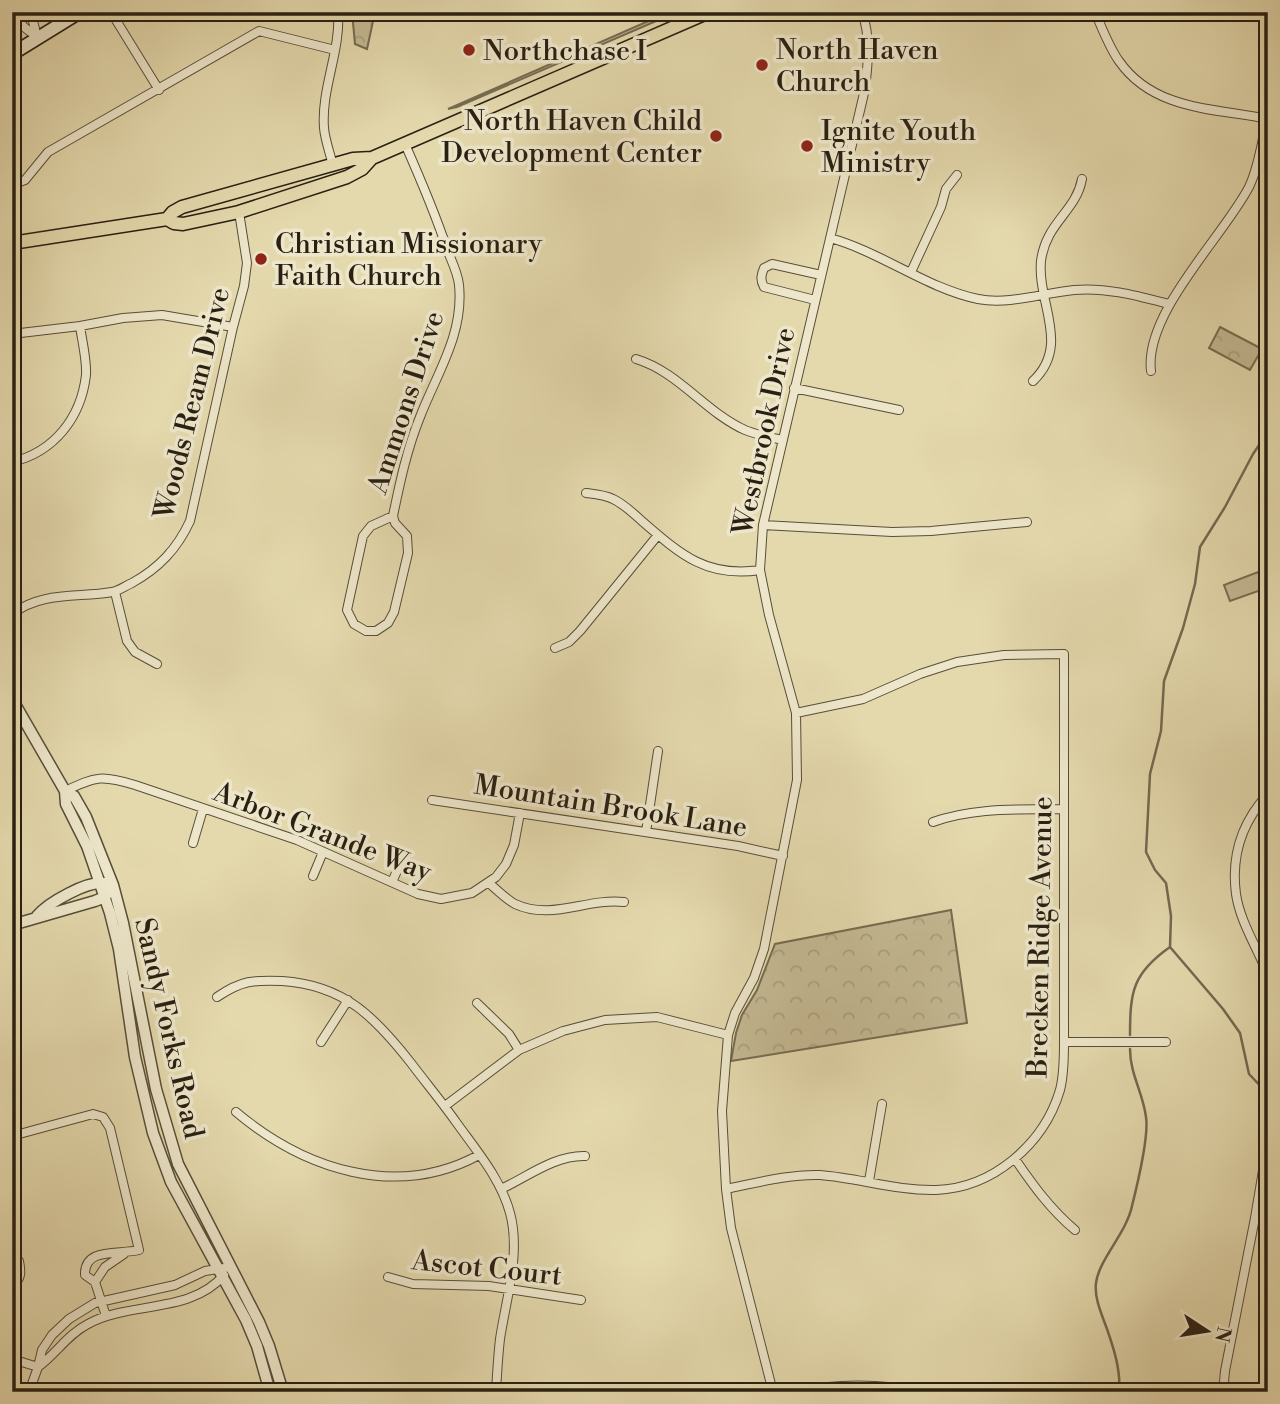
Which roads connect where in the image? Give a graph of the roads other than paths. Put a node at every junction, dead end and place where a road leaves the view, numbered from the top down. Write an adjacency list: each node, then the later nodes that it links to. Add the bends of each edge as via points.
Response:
1 (13, 12): 9 (street)
2 (27, 12): 9 (street)
3 (80, 12): 9 (main road)
4 (111, 12): 12 (street)
5 (338, 12): 10 (street)
6 (709, 12): 14 (main road)
7 (862, 12): 22 (street, Westbrook Drive, via 868,68)
8 (1095, 12): 13 (street, via 1119,61 1158,96)
9 (37, 37): 11 (main road)
10 (335, 50): 12 (street, via 259,31); 16 (street, via 324,120)
11 (12, 54)
12 (159, 90): 19 (street, via 48,152 25,180)
13 (1267, 119): 28 (street, via 1250,186)
14 (405, 144): 15 (main road); 40 (street, Ammons Drive, via 445,242 460,297 450,351 407,452)
15 (372, 158): 16 (main road); 20 (main road, via 347,177)
16 (333, 166): 21 (main road, via 182,207)
17 (957, 175): 24 (street, via 946,188)
18 (1082, 179): 26 (street, via 1076,198 1046,240 1040,275)
19 (14, 184)
20 (239, 212): 21 (main road, via 178,224); 30 (street, Woods Ream Drive, via 247,263)
21 (167, 219): 23 (main road)
22 (830, 238): 24 (street); 25 (street, Westbrook Drive)
23 (12, 243)
24 (911, 272): 26 (street, via 980,299)
25 (821, 275): 27 (street, Westbrook Drive); 27 (street, via 772,264 762,272 764,286)
26 (1045, 295): 28 (street, via 1098,290); 34 (street, via 1051,340 1046,364)
27 (815, 300): 35 (street, Westbrook Drive)
28 (1169, 304): 33 (street, via 1153,349)
29 (80, 326): 30 (street, via 162,315); 31 (street); 38 (street, via 86,373 81,401 69,425 53,442 27,459)
30 (233, 327): 45 (street, Woods Ream Drive, via 190,521 165,560)
31 (12, 334)
32 (636, 359): 37 (street, via 659,367 745,430)
33 (1151, 371)
34 (1032, 381)
35 (794, 388): 36 (street); 37 (street, Westbrook Drive)
36 (899, 410)
37 (782, 440): 42 (street, Westbrook Drive)
38 (12, 462)
39 (586, 493): 43 (street, via 612,498)
40 (393, 516): 40 (street, Ammons Drive, via 407,536 408,553 388,624 366,631 354,624 347,610 363,537 371,526)
41 (1027, 522): 42 (street, via 892,532)
42 (763, 524): 44 (street, Westbrook Drive)
43 (658, 535): 44 (street, via 699,564 742,573); 47 (street, via 580,631)
44 (760, 570): 50 (street, Westbrook Drive)
45 (115, 592): 46 (street, Woods Ream Drive, via 40,600); 48 (street, via 127,641 135,652)
46 (12, 614)
47 (555, 648)
48 (158, 664)
49 (12, 699): 52 (street, Sandy Forks Road)
50 (796, 713): 56 (street, Brecken Ridge Avenue, via 863,699 957,662 1004,654 1065,654); 62 (street, Westbrook Drive, via 797,780)
51 (658, 751): 59 (street)
52 (65, 791): 55 (street, Arbor Grande Way, via 93,778 111,778); 65 (street, Sandy Forks Road, via 66,804); 68 (street, Sandy Forks Road, via 74,796 86,817)
53 (1268, 794): 74 (street, via 1249,817 1235,860 1236,895)
54 (432, 800): 57 (street, Mountain Brook Lane)
55 (203, 809): 60 (street); 61 (street, Arbor Grande Way)
56 (1063, 809): 58 (street, via 987,810); 81 (street, Brecken Ridge Avenue)
57 (520, 813): 59 (street, Mountain Brook Lane); 67 (street, via 506,864)
58 (933, 822)
59 (646, 832): 62 (street, Mountain Brook Lane)
60 (193, 843)
61 (323, 852): 64 (street); 66 (street, Arbor Grande Way)
62 (783, 856): 79 (street, Westbrook Drive, via 764,949)
63 (401, 862): 66 (street)
64 (313, 876)
65 (101, 882): 68 (street); 69 (street, Sandy Forks Road); 71 (street, via 46,906)
66 (392, 882): 67 (street, Arbor Grande Way, via 442,900 472,893)
67 (489, 883): 70 (street, via 513,903 533,910 554,912 594,901)
68 (113, 885): 69 (street); 102 (street, Sandy Forks Road, via 164,1124 178,1164)
69 (105, 897): 71 (street); 103 (street, Sandy Forks Road, via 153,1133 171,1182)
70 (624, 902)
71 (37, 916): 72 (street)
72 (12, 925)
73 (1268, 944): 74 (street)
74 (1257, 947): 75 (street)
75 (1268, 975)
76 (218, 997): 77 (street, via 235,984 262,980 304,983)
77 (348, 1000): 80 (street); 85 (street, via 383,1027)
78 (477, 1003): 83 (street)
79 (728, 1035): 83 (street, via 657,1017 605,1020); 94 (street, Westbrook Drive, via 722,1111)
80 (321, 1042)
81 (1064, 1042): 82 (street); 91 (street, Brecken Ridge Avenue, via 1061,1088 1052,1113)
82 (1166, 1042)
83 (519, 1050): 85 (street)
84 (882, 1104): 92 (street)
85 (445, 1106): 89 (street)
86 (236, 1112): 89 (street, via 284,1146 351,1171 421,1177 455,1168)
87 (12, 1136): 99 (street, via 93,1114 103,1116 110,1128 139,1250)
88 (1268, 1141): 95 (street)
89 (479, 1155): 93 (street)
90 (584, 1156): 93 (street, via 560,1160)
91 (1015, 1159): 92 (street, Brecken Ridge Avenue, via 987,1177 938,1190); 97 (street, via 1058,1216)
92 (869, 1181): 94 (street, Brecken Ridge Avenue, via 800,1175)
93 (502, 1189): 107 (street, via 513,1227)
94 (726, 1189): 118 (street, Westbrook Drive, via 741,1272)
95 (1255, 1218): 96 (street); 121 (street)
96 (1268, 1222)
97 (1075, 1230)
98 (107, 1254): 99 (street); 101 (street); 105 (street, via 89,1258 85,1267 85,1275)
99 (124, 1254): 101 (street)
100 (12, 1256): 106 (street, via 19,1261 21,1273)
101 (108, 1264): 105 (street)
102 (231, 1267): 103 (street); 116 (street, Sandy Forks Road, via 269,1346)
103 (220, 1273): 109 (street, via 205,1271 175,1285); 110 (street, via 215,1287 198,1295); 115 (street, Sandy Forks Road, via 257,1346)
104 (388, 1278): 107 (street, Ascot Court, via 402,1283)
105 (95, 1282): 109 (street)
106 (12, 1286)
107 (508, 1290): 108 (street, Ascot Court); 117 (street)
108 (582, 1300)
109 (103, 1301): 110 (street); 112 (street, via 69,1319 52,1335 41,1349)
110 (106, 1316): 112 (street, via 86,1324)
111 (12, 1359): 112 (street)
112 (38, 1367): 114 (street)
113 (841, 1388): 119 (street); 120 (street, via 881,1385)
114 (29, 1392)
115 (270, 1392)
116 (283, 1392)
117 (496, 1392)
118 (773, 1392)
119 (792, 1392)
120 (925, 1392)
121 (1223, 1392)

